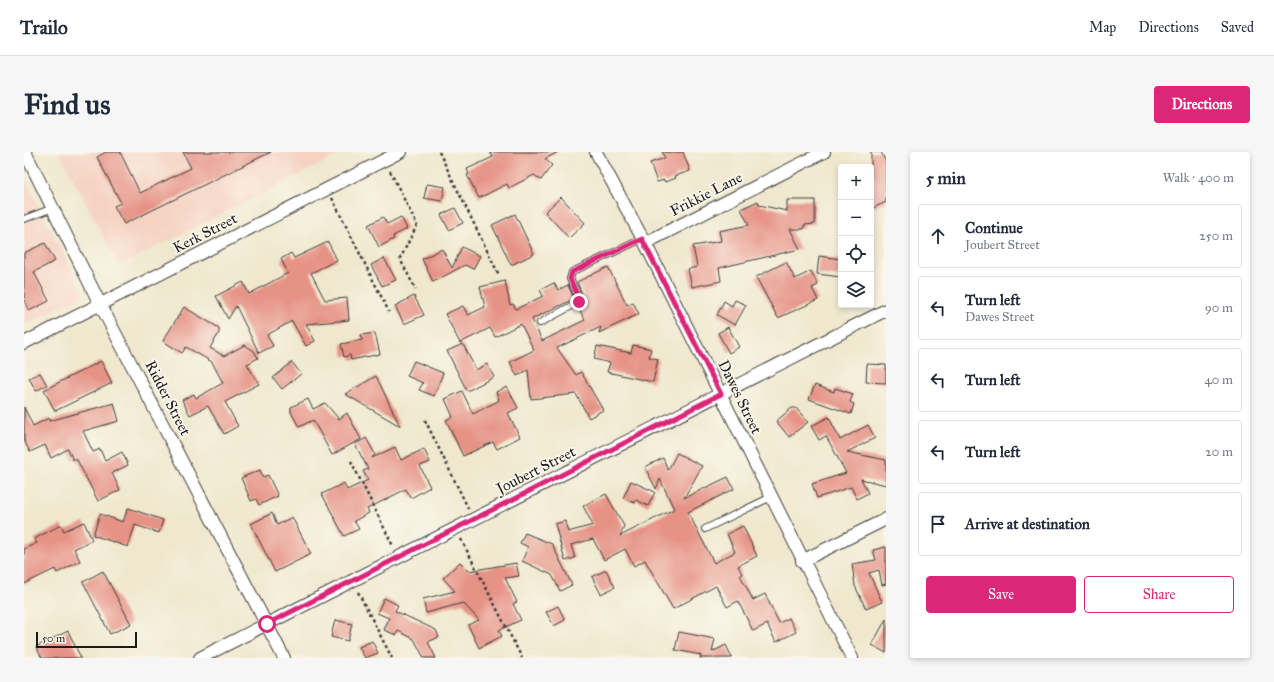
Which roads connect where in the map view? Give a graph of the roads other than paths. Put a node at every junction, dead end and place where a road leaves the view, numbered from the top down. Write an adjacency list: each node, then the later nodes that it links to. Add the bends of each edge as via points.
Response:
1 (24, 152): 5 (street, Ridder Street)
2 (400, 152): 8 (street, Kerk Street)
3 (596, 152): 7 (street, Dawes Street)
4 (824, 152): 7 (street, Frikkie Lane)
5 (53, 208): 6 (lane); 8 (street, Ridder Street)
6 (24, 219)
7 (643, 241): 10 (lane, via 572,272 570,279 579,302); 12 (street, Dawes Street)
8 (100, 304): 11 (street, Kerk Street); 17 (street, Ridder Street)
9 (886, 310): 12 (street, Joubert Street)
10 (540, 323)
11 (24, 343)
12 (721, 394): 13 (street, Dawes Street); 17 (street, Joubert Street)
13 (771, 497): 15 (lane); 16 (street, Dawes Street)
14 (886, 519): 16 (street)
15 (705, 529)
16 (802, 561): 20 (street, Dawes Street)
17 (267, 624): 18 (street, Joubert Street); 19 (street, Ridder Street)
18 (200, 658)
19 (284, 658)
20 (852, 658)

